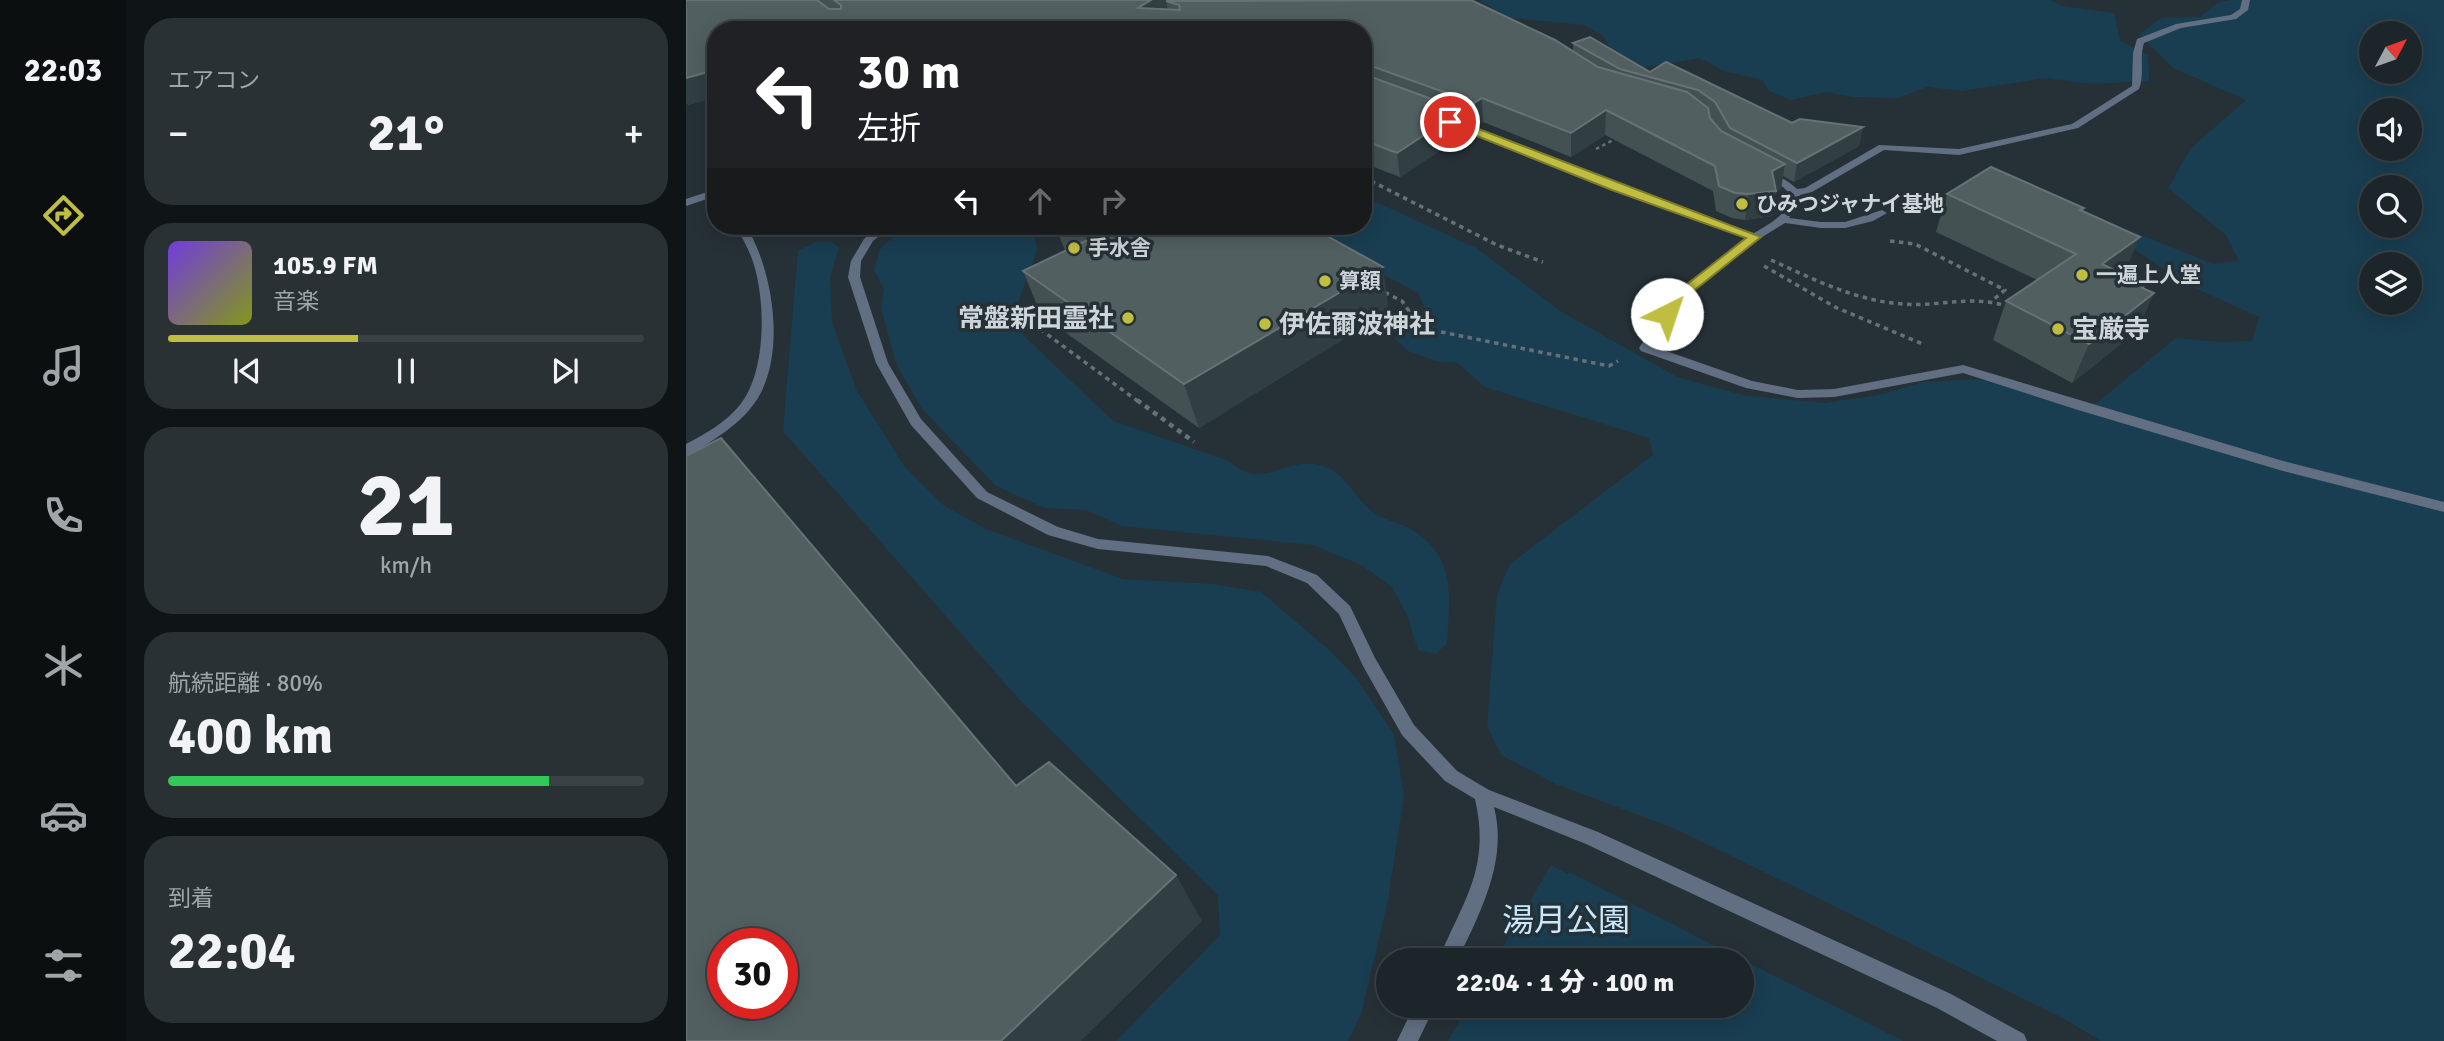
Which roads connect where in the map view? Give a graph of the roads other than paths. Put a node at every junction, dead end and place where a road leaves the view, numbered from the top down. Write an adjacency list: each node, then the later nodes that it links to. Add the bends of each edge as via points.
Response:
1 (2246, 0): 4 (street, via 2244,10 2233,17 2179,26 2140,41 2135,57 2136,87 2075,127 1959,152 1882,147)
2 (1436, 117): 11 (street)
3 (1763, 173): 4 (street)
4 (1795, 193): 8 (street)
5 (707, 196): 6 (street)
6 (686, 203)
7 (1882, 213): 8 (street, via 1843,226)
8 (1783, 220): 11 (street)
9 (747, 235): 12 (street, via 765,281 768,352 762,379 733,422)
10 (875, 235): 14 (street, via 856,261 854,277 882,363 916,422 982,495 1053,531 1098,544 1268,561 1312,579 1345,610 1368,662 1408,730 1451,776)
11 (1755, 237): 13 (street, via 1676,299 1645,348 1750,385 1798,394 1834,393 1963,369 2283,466)
12 (686, 450)
13 (2444, 507)
14 (1483, 795): 15 (street, via 1490,833 1484,871); 18 (street, via 1604,844 1944,1001)
15 (1453, 948)
16 (1419, 1018): 17 (street)
17 (1407, 1041)
18 (2017, 1041)

